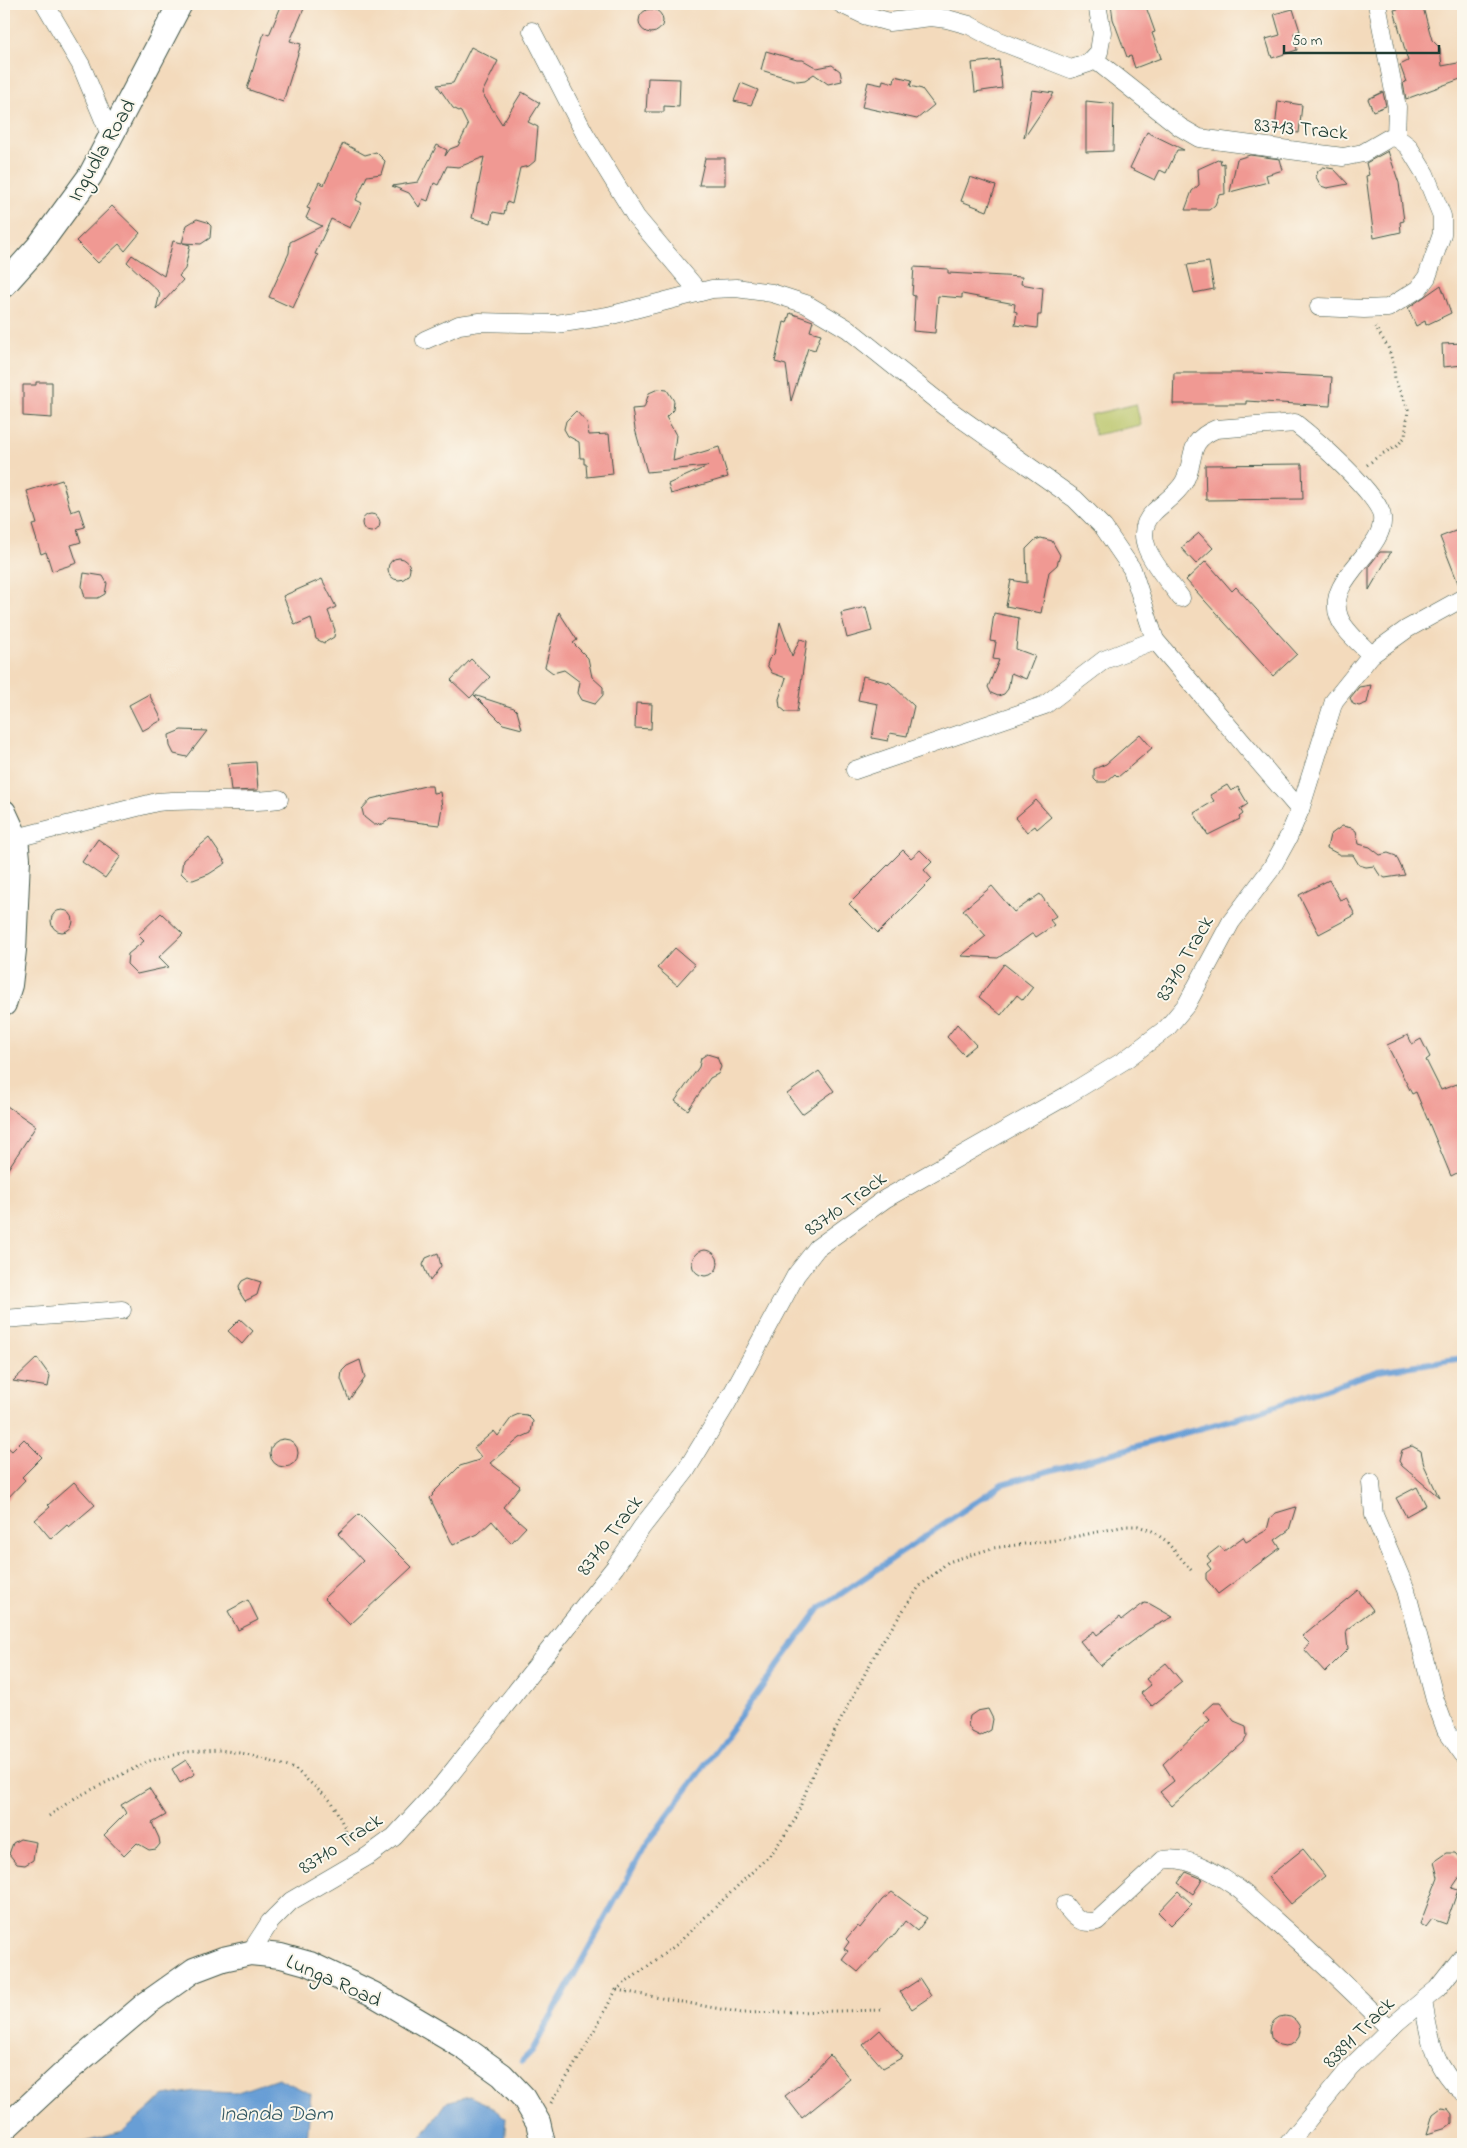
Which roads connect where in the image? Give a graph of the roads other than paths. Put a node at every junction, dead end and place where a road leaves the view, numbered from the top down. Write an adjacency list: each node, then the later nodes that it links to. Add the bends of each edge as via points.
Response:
1 (45, 4): 8 (street, via 81,65)
2 (180, 4): 8 (street, Ingudla Road)
3 (841, 4): 7 (street, via 889,22 931,17 969,25 997,40 1071,69)
4 (1097, 4): 7 (street, via 1102,42)
5 (1377, 4): 9 (street, via 1397,107)
6 (532, 31): 11 (street, via 585,134 636,217)
7 (1094, 60): 9 (street, 83713 Track, via 1198,138 1343,158 1363,153)
8 (111, 137): 10 (street, Ingudla Road, via 68,208 38,248)
9 (1396, 137): 12 (street, via 1408,146 1440,205 1443,226 1427,277 1418,289 1388,308)
10 (4, 284)
11 (699, 292): 13 (street, via 608,316 556,324 480,322 459,325); 16 (street, via 736,288 772,293 806,304 848,329 945,407 1075,499 1104,528 1132,569)
12 (1319, 307)
13 (425, 340)
14 (1181, 598): 17 (street, via 1147,550 1143,540 1146,519 1184,482 1192,450 1204,434 1216,429 1295,423 1326,448 1381,510 1379,535 1341,588 1337,610 1339,619)
15 (1463, 598): 17 (street, 83710 Track, via 1407,629)
16 (1155, 640): 18 (street, via 1104,660 1045,705); 20 (street)
17 (1371, 654): 20 (street, 83710 Track, via 1334,701)
18 (855, 770)
19 (279, 799): 22 (street, via 259,802 157,802)
20 (1300, 810): 29 (street, 83710 Track, via 1271,869 1231,922 1187,1004 1167,1028 1125,1060 1066,1096 885,1199 817,1248 796,1275 727,1403 685,1472 615,1567 436,1792 394,1837 291,1901 270,1922)
21 (4, 812): 22 (street)
22 (16, 838): 23 (street, via 14,950)
23 (4, 1004)
24 (122, 1310): 25 (street)
25 (4, 1319)
26 (1371, 1483): 27 (street, via 1374,1515 1406,1590 1435,1700 1446,1730)
27 (1463, 1754)
28 (1065, 1905): 32 (street, via 1080,1922 1097,1921 1163,1860 1172,1858 1206,1868 1232,1884 1322,1961)
29 (250, 1953): 34 (street, Lunga Road, via 223,1958 194,1970 60,2077); 35 (street, Lunga Road, via 282,1956 310,1964 462,2047 502,2075 524,2098)
30 (1463, 1956): 31 (street, 83891 Track)
31 (1423, 2001): 32 (street, 83891 Track); 33 (street, via 1431,2043 1441,2069)
32 (1390, 2029): 36 (street, 83891 Track, via 1350,2068)
33 (1463, 2092)
34 (4, 2128)
35 (541, 2133)
36 (1288, 2144)

